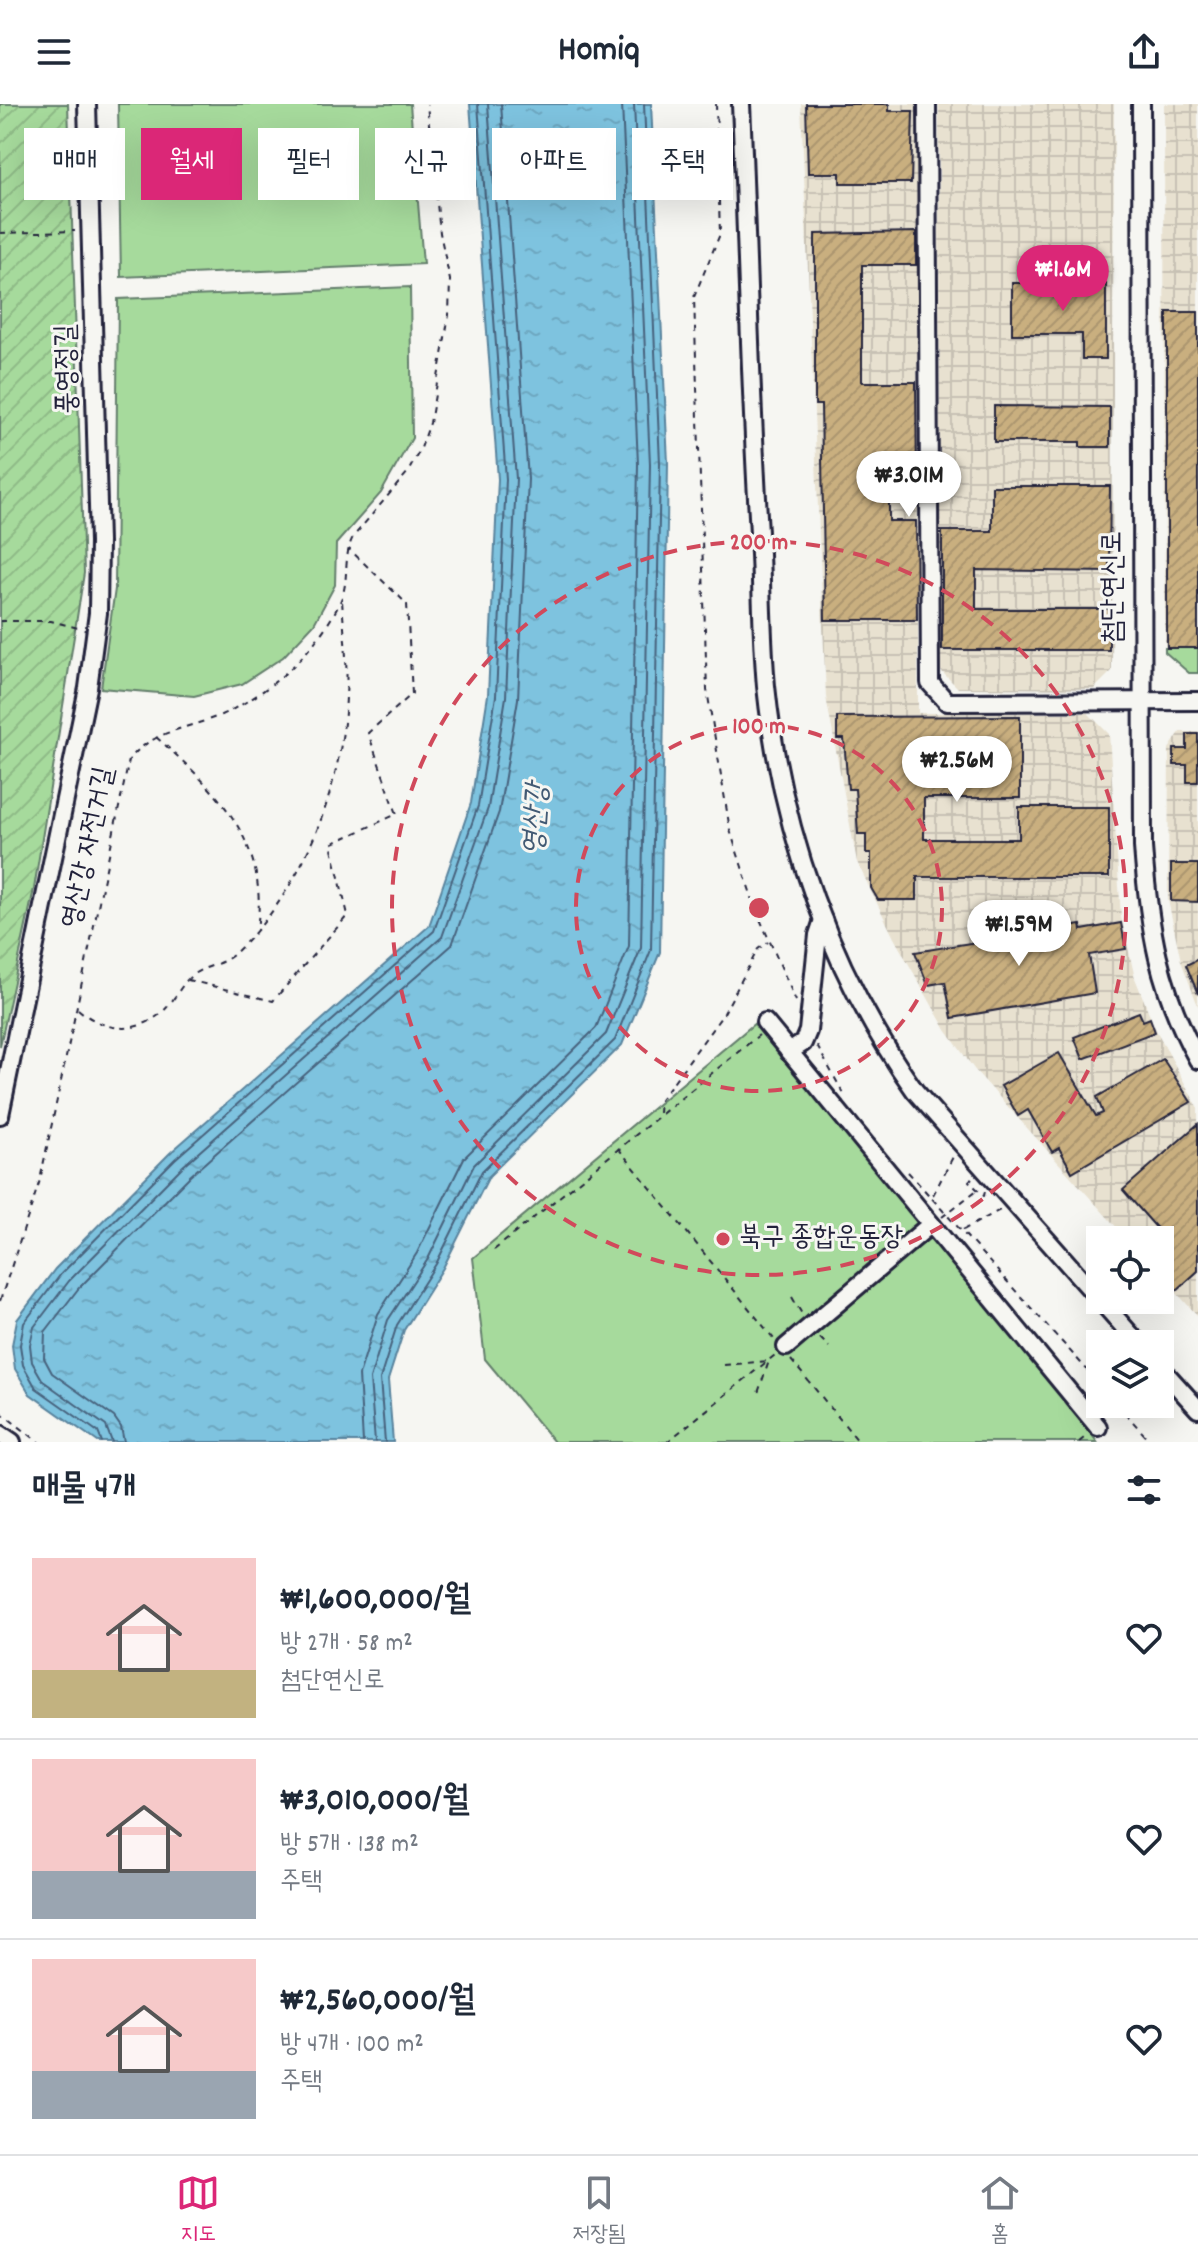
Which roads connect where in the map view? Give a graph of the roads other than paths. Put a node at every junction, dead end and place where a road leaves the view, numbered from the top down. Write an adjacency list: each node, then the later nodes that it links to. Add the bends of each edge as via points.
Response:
1 (87, 104): 11 (street, 풍영정길, via 100,577 95,633 43,916)
2 (741, 104): 7 (street, via 766,686 786,806)
3 (927, 104): 5 (street, via 930,683 947,702)
4 (1141, 104): 5 (street, 첨단연신로)
5 (1141, 700): 6 (street); 10 (street, 첨단연신로, via 1148,923 1178,1023)
6 (1198, 701)
7 (823, 920): 9 (street, via 808,1031 803,1043); 13 (street, via 883,1046 915,1091)
8 (767, 1024): 9 (street)
9 (789, 1052): 12 (street)
10 (1198, 1060)
11 (0, 1115)
12 (931, 1224): 14 (street); 17 (street)
13 (1127, 1330)
14 (784, 1348)
15 (1174, 1382): 16 (street)
16 (1198, 1409)
17 (1098, 1427)
18 (0, 1434): 19 (street)
19 (12, 1442)

